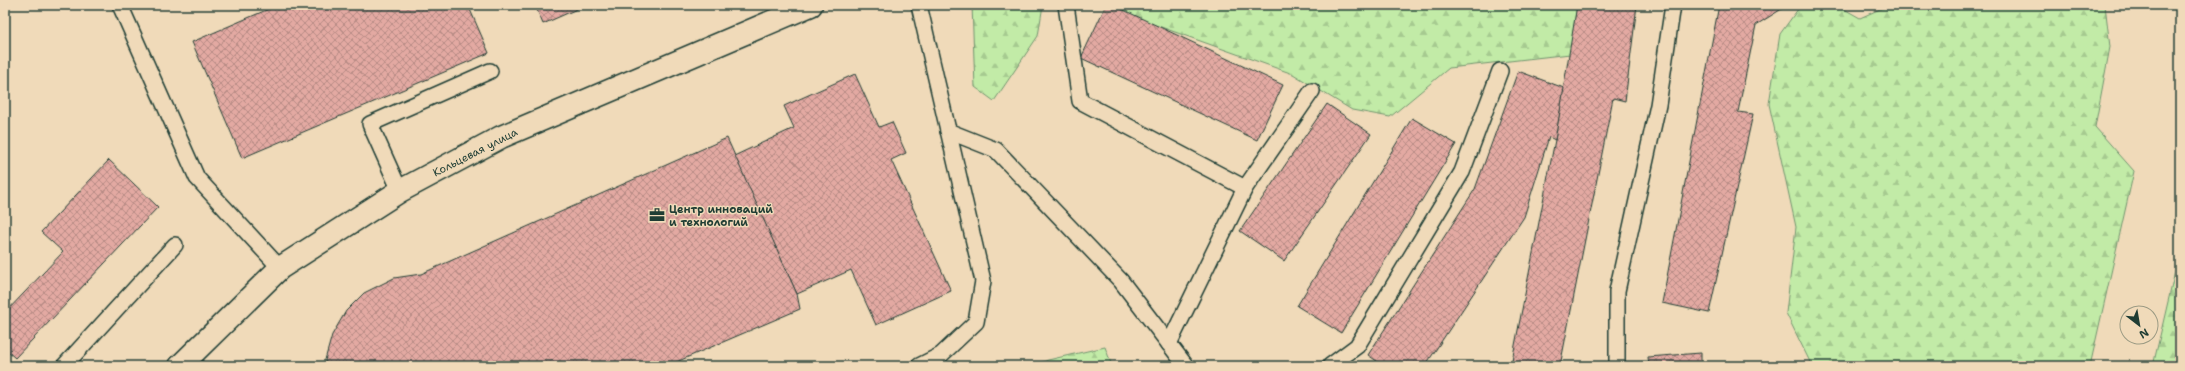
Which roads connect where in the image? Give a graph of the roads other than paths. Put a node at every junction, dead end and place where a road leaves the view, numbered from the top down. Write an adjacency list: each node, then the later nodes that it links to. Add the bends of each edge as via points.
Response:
1 (120, 5): 13 (lane, via 197,178)
2 (811, 5): 11 (street, Кольцевая улица, via 501,137)
3 (919, 5): 9 (lane)
4 (1066, 5): 10 (lane, via 1080,101)
5 (1673, 5): 20 (lane, via 1658,105 1617,291)
6 (490, 71): 11 (lane, via 370,124)
7 (1500, 71): 19 (lane, via 1462,172 1357,346)
8 (1312, 91): 10 (lane)
9 (948, 131): 14 (lane, via 996,150 1121,281); 17 (lane, via 983,281 976,322 941,356)
10 (1245, 188): 14 (lane)
11 (400, 191): 13 (street, Кольцевая улица)
12 (175, 244): 15 (lane)
13 (280, 268): 16 (street, Кольцевая улица)
14 (1169, 344): 18 (lane)
15 (64, 366)
16 (180, 366)
17 (919, 366)
18 (1186, 366)
19 (1330, 366)
20 (1617, 366)

